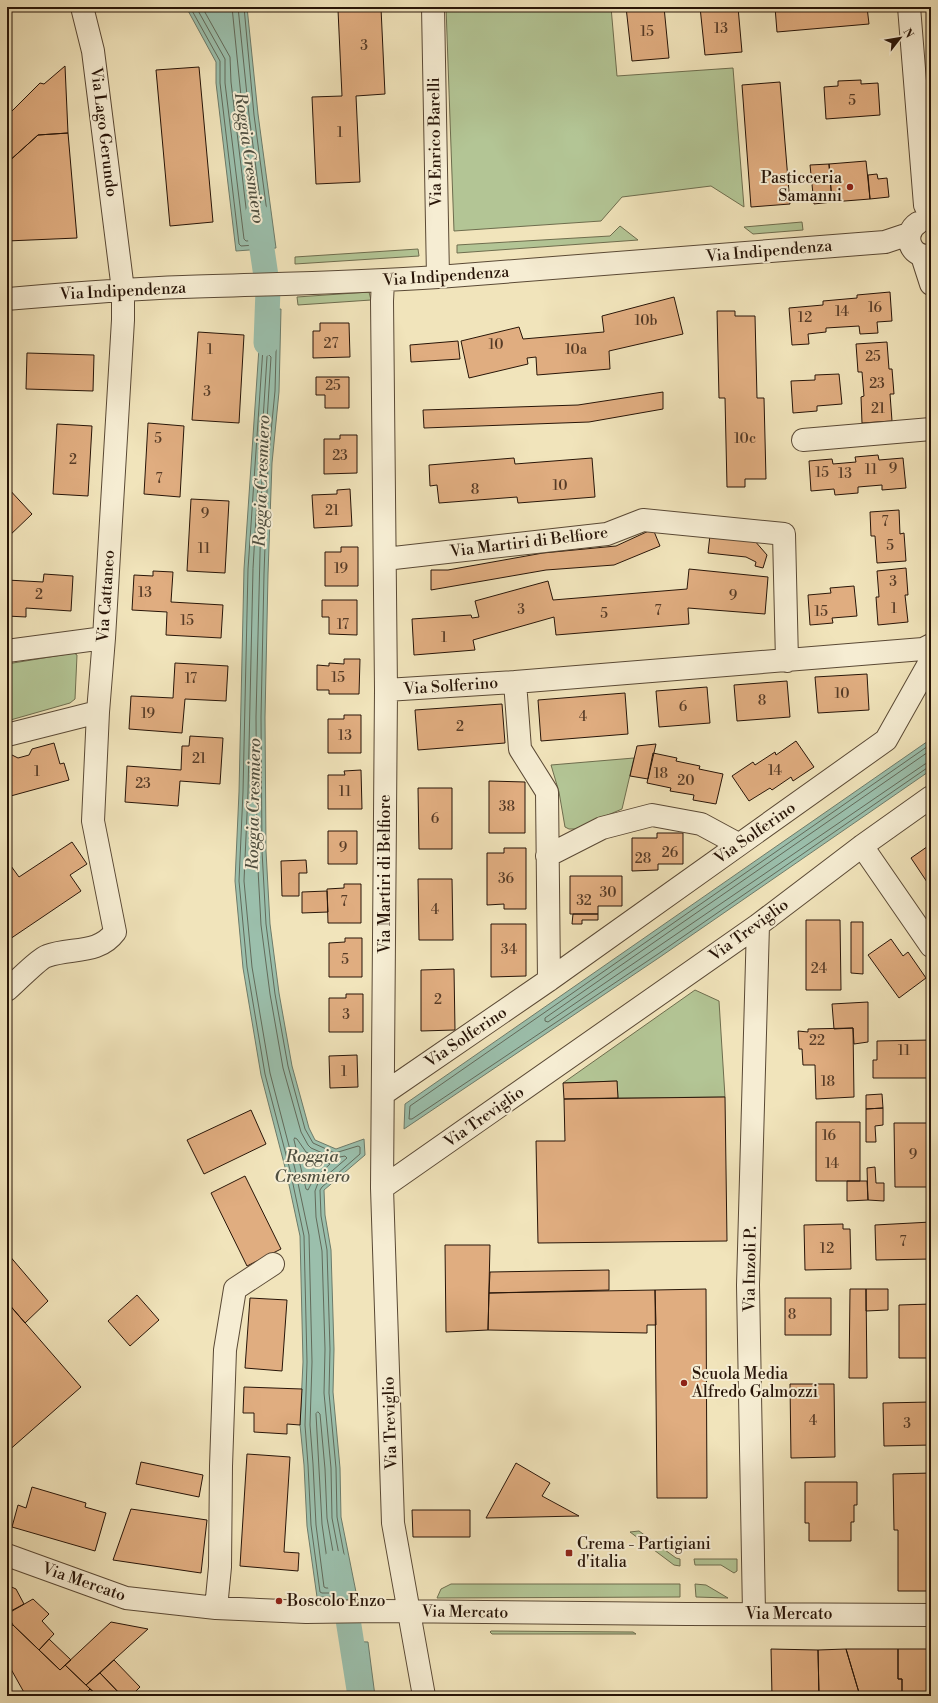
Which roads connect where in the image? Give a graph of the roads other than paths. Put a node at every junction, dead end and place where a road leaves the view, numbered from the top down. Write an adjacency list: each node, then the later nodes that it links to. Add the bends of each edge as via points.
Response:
1 (82, 7): 5 (street, Via Lago Gerundo, via 93,51)
2 (433, 7): 6 (street, Via Enrico Barelli)
3 (909, 7): 4 (street)
4 (922, 233): 6 (street, Via Indipendenza, via 885,242); 8 (street)
5 (120, 258): 9 (street, Via Cattaneo)
6 (438, 277): 7 (street, Via Indipendenza)
7 (383, 281): 9 (street, Via Indipendenza); 13 (street, Via Martiri di Belfiore)
8 (931, 284)
9 (123, 290): 10 (street, Via Indipendenza); 14 (street, Via Cattaneo)
10 (7, 299)
11 (931, 429): 12 (street)
12 (802, 440)
13 (385, 559): 18 (street, Via Martiri di Belfiore, via 607,534 643,520 784,534); 20 (street, Via Martiri di Belfiore)
14 (104, 638): 16 (street); 21 (street, Via Cattaneo)
15 (931, 645): 18 (street, Via Solferino, via 924,649)
16 (7, 651)
17 (931, 660): 24 (street, Via Solferino, via 886,740)
18 (787, 661): 19 (street, Via Solferino)
19 (515, 682): 20 (street, Via Solferino); 26 (street, Via Solferino, via 520,749 548,792)
20 (386, 690): 31 (street, Via Martiri di Belfiore)
21 (98, 712): 22 (street); 30 (street, Via Cattaneo, via 93,822 115,932 110,940 102,945 46,956)
22 (7, 735)
23 (931, 797): 25 (street, Via Treviglio)
24 (738, 844): 26 (street, via 701,824 652,815 602,828); 29 (street, Via Solferino)
25 (862, 846): 27 (street, Via Treviglio); 28 (street)
26 (547, 856): 29 (street, Via Solferino)
27 (758, 925): 32 (street, Via Treviglio); 37 (street, Via Inzoli P., via 748,1285)
28 (931, 946)
29 (550, 980): 31 (street, Via Solferino)
30 (7, 990)
31 (383, 1094): 32 (street, Via Martiri di Belfiore)
32 (382, 1188): 36 (street, Via Treviglio, via 393,1524)
33 (273, 1264): 35 (street, via 235,1289 225,1350 220,1567)
34 (7, 1555): 35 (street, Via Mercato, via 126,1598)
35 (216, 1608): 36 (street, Via Mercato, via 306,1612)
36 (409, 1612): 37 (street, Via Mercato); 39 (street, Via Treviglio)
37 (754, 1614): 38 (street, Via Mercato)
38 (931, 1615)
39 (424, 1696)

